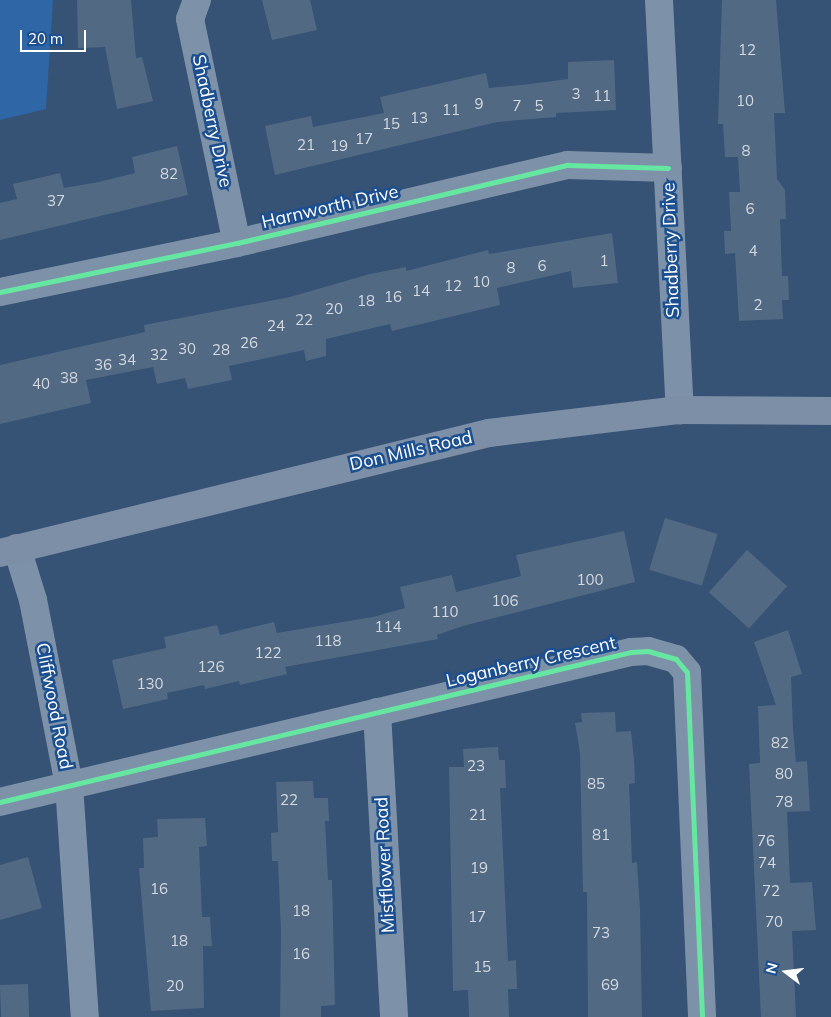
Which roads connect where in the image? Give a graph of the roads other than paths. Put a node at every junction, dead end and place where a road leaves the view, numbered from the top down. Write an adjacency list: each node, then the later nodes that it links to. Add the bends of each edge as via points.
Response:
1 (198, 0): 4 (street, Shadberry Drive, via 190,19)
2 (659, 0): 3 (street, Shadberry Drive)
3 (668, 168): 4 (street, Harnworth Drive, via 568,165); 6 (street, Shadberry Drive)
4 (237, 243): 5 (street, Harnworth Drive)
5 (0, 292)
6 (680, 410): 7 (main road, Don Mills Road); 8 (main road, Don Mills Road, via 490,433)
7 (831, 411)
8 (9, 550): 10 (street, Cliffwood Road, via 33,600)
9 (377, 712): 10 (street, Loganberry Crescent); 13 (street, Mistflower Road); 14 (street, Loganberry Crescent, via 630,652 648,651 676,659 687,672)
10 (69, 785): 11 (street, Loganberry Crescent); 12 (street, Cliffwood Road)
11 (0, 802)
12 (85, 1017)
13 (394, 1017)
14 (702, 1017)

